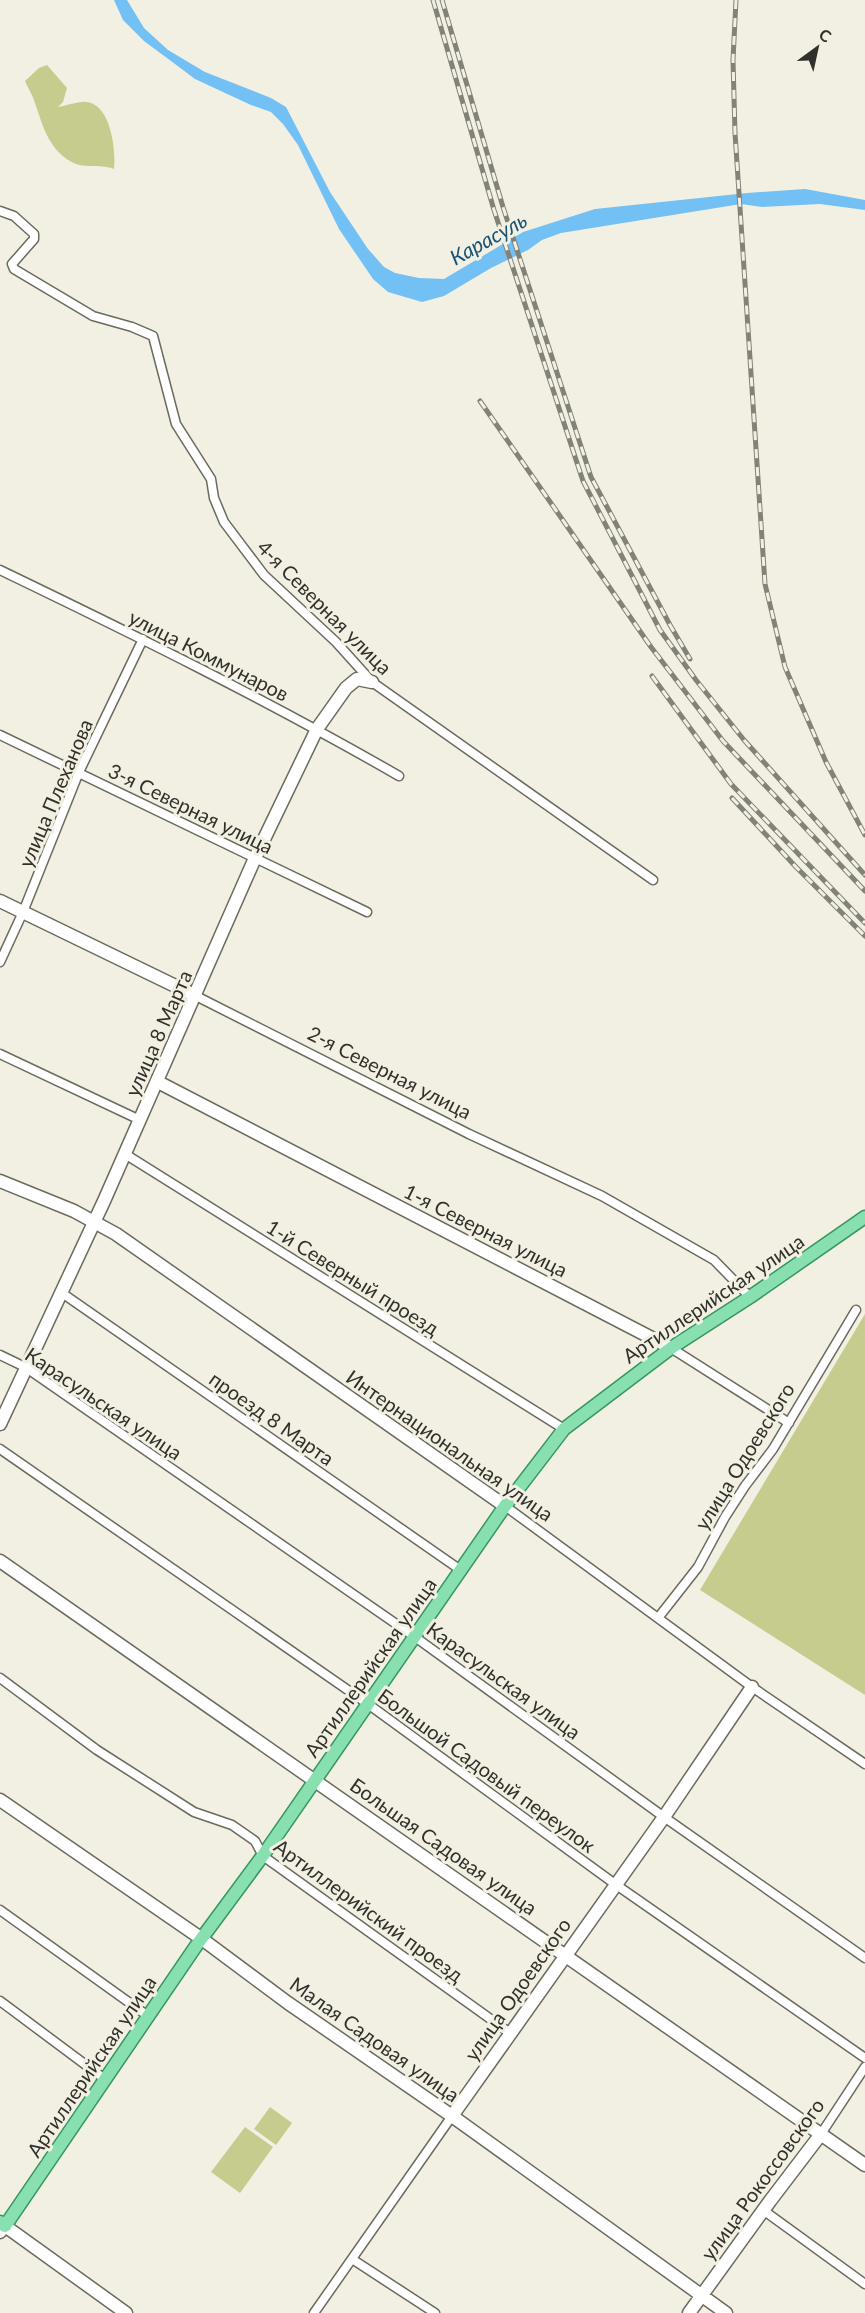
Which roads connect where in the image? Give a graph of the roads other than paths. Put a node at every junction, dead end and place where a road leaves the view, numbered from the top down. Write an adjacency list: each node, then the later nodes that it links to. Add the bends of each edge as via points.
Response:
1 (0, 211): 4 (street, 4-я Северная улица, via 15,216 34,234 12,264 14,269 93,316 153,336 176,424 211,478 224,522 264,575)
2 (0, 570): 3 (street, улица Коммунаров)
3 (143, 639): 7 (street, улица Коммунаров); 9 (street, улица Плеханова)
4 (356, 664): 5 (street); 6 (street, 4-я Северная улица)
5 (357, 679): 6 (street); 7 (street, улица 8 Марта)
6 (372, 682): 12 (street, 4-я Северная улица)
7 (317, 729): 10 (street, улица Коммунаров); 11 (street, улица 8 Марта)
8 (0, 735): 9 (street, 3-я Северная улица)
9 (80, 772): 11 (street, 3-я Северная улица); 14 (street, улица Плеханова)
10 (399, 776)
11 (255, 858): 15 (street, 3-я Северная улица); 17 (street, улица 8 Марта)
12 (653, 880)
13 (0, 901): 14 (street, 2-я Северная улица)
14 (23, 912): 16 (street, улица Плеханова); 17 (street, 2-я Северная улица)
15 (367, 912)
16 (0, 962)
17 (196, 996): 19 (street, улица 8 Марта); 26 (street, 2-я Северная улица, via 469,1134 602,1196 714,1260)
18 (0, 1054): 20 (street)
19 (158, 1082): 20 (street, улица 8 Марта); 28 (street, 1-я Северная улица)
20 (140, 1120): 21 (street, улица 8 Марта)
21 (125, 1154): 24 (street, улица 8 Марта); 33 (street, 1-й Северный проезд)
22 (0, 1181): 24 (street, Интернациональная улица)
23 (865, 1217): 26 (main road, Артиллерийская улица)
24 (94, 1222): 25 (street, улица 8 Марта); 35 (street, Интернациональная улица)
25 (62, 1293): 30 (street, улица 8 Марта); 37 (street, проезд 8 Марта)
26 (750, 1297): 28 (main road, Артиллерийская улица)
27 (856, 1310): 31 (street, улица Одоевского)
28 (671, 1348): 31 (street, 1-я Северная улица); 33 (main road, Артиллерийская улица)
29 (0, 1355): 30 (street, Карасульская улица)
30 (25, 1367): 32 (street, улица 8 Марта); 39 (street, Карасульская улица)
31 (789, 1423): 38 (street, улица Одоевского, via 730,1509 698,1567)
32 (0, 1424)
33 (564, 1429): 35 (main road, Артиллерийская улица)
34 (0, 1449): 42 (street, Большой Садовый переулок)
35 (505, 1506): 37 (main road, Артиллерийская улица); 38 (street, Интернациональная улица)
36 (0, 1561): 44 (street, Большая Садовая улица)
37 (462, 1571): 39 (main road, Артиллерийская улица)
38 (658, 1618): 41 (street, Интернациональная улица)
39 (415, 1636): 42 (main road, Артиллерийская улица); 46 (street, Карасульская улица)
40 (0, 1678): 47 (street, Артиллерийский проезд, via 98,1750 194,1812 231,1825 255,1841)
41 (752, 1687): 43 (street, Интернациональная улица); 46 (street, улица Одоевского)
42 (368, 1704): 44 (main road, Артиллерийская улица); 48 (street, Большой Садовый переулок)
43 (865, 1764)
44 (315, 1780): 47 (main road, Артиллерийская улица); 51 (street, Большая Садовая улица)
45 (0, 1800): 50 (street, Малая Садовая улица)
46 (664, 1817): 48 (street, улица Одоевского); 52 (street, Карасульская улица)
47 (263, 1856): 50 (main road, Артиллерийская улица); 55 (street, Артиллерийский проезд)
48 (615, 1884): 51 (street, улица Одоевского); 56 (street, Большой Садовый переулок)
49 (0, 1910): 54 (street)
50 (202, 1939): 54 (main road, Артиллерийская улица); 59 (street, Малая Садовая улица)
51 (566, 1954): 55 (street, улица Одоевского); 60 (street, Большая Садовая улица)
52 (865, 1958)
53 (0, 2001): 58 (street)
54 (148, 2016): 58 (main road, Артиллерийская улица)
55 (510, 2032): 59 (street, улица Одоевского)
56 (865, 2058)
57 (865, 2067): 60 (street, улица Рокоссовского)
58 (106, 2080): 63 (main road, Артиллерийская улица)
59 (452, 2116): 64 (street, улица Одоевского); 66 (street, Малая Садовая улица)
60 (821, 2134): 61 (street, Большая Садовая улица); 62 (street, улица Рокоссовского)
61 (865, 2165)
62 (763, 2210): 65 (street); 66 (street, улица Рокоссовского)
63 (2, 2227): 67 (street)
64 (352, 2259): 68 (street, улица Одоевского); 69 (street)
65 (865, 2284)
66 (701, 2296): 70 (street, улица Рокоссовского); 71 (street, Малая Садовая улица)
67 (126, 2313)
68 (314, 2313)
69 (435, 2313)
70 (689, 2313)
71 (726, 2313)

